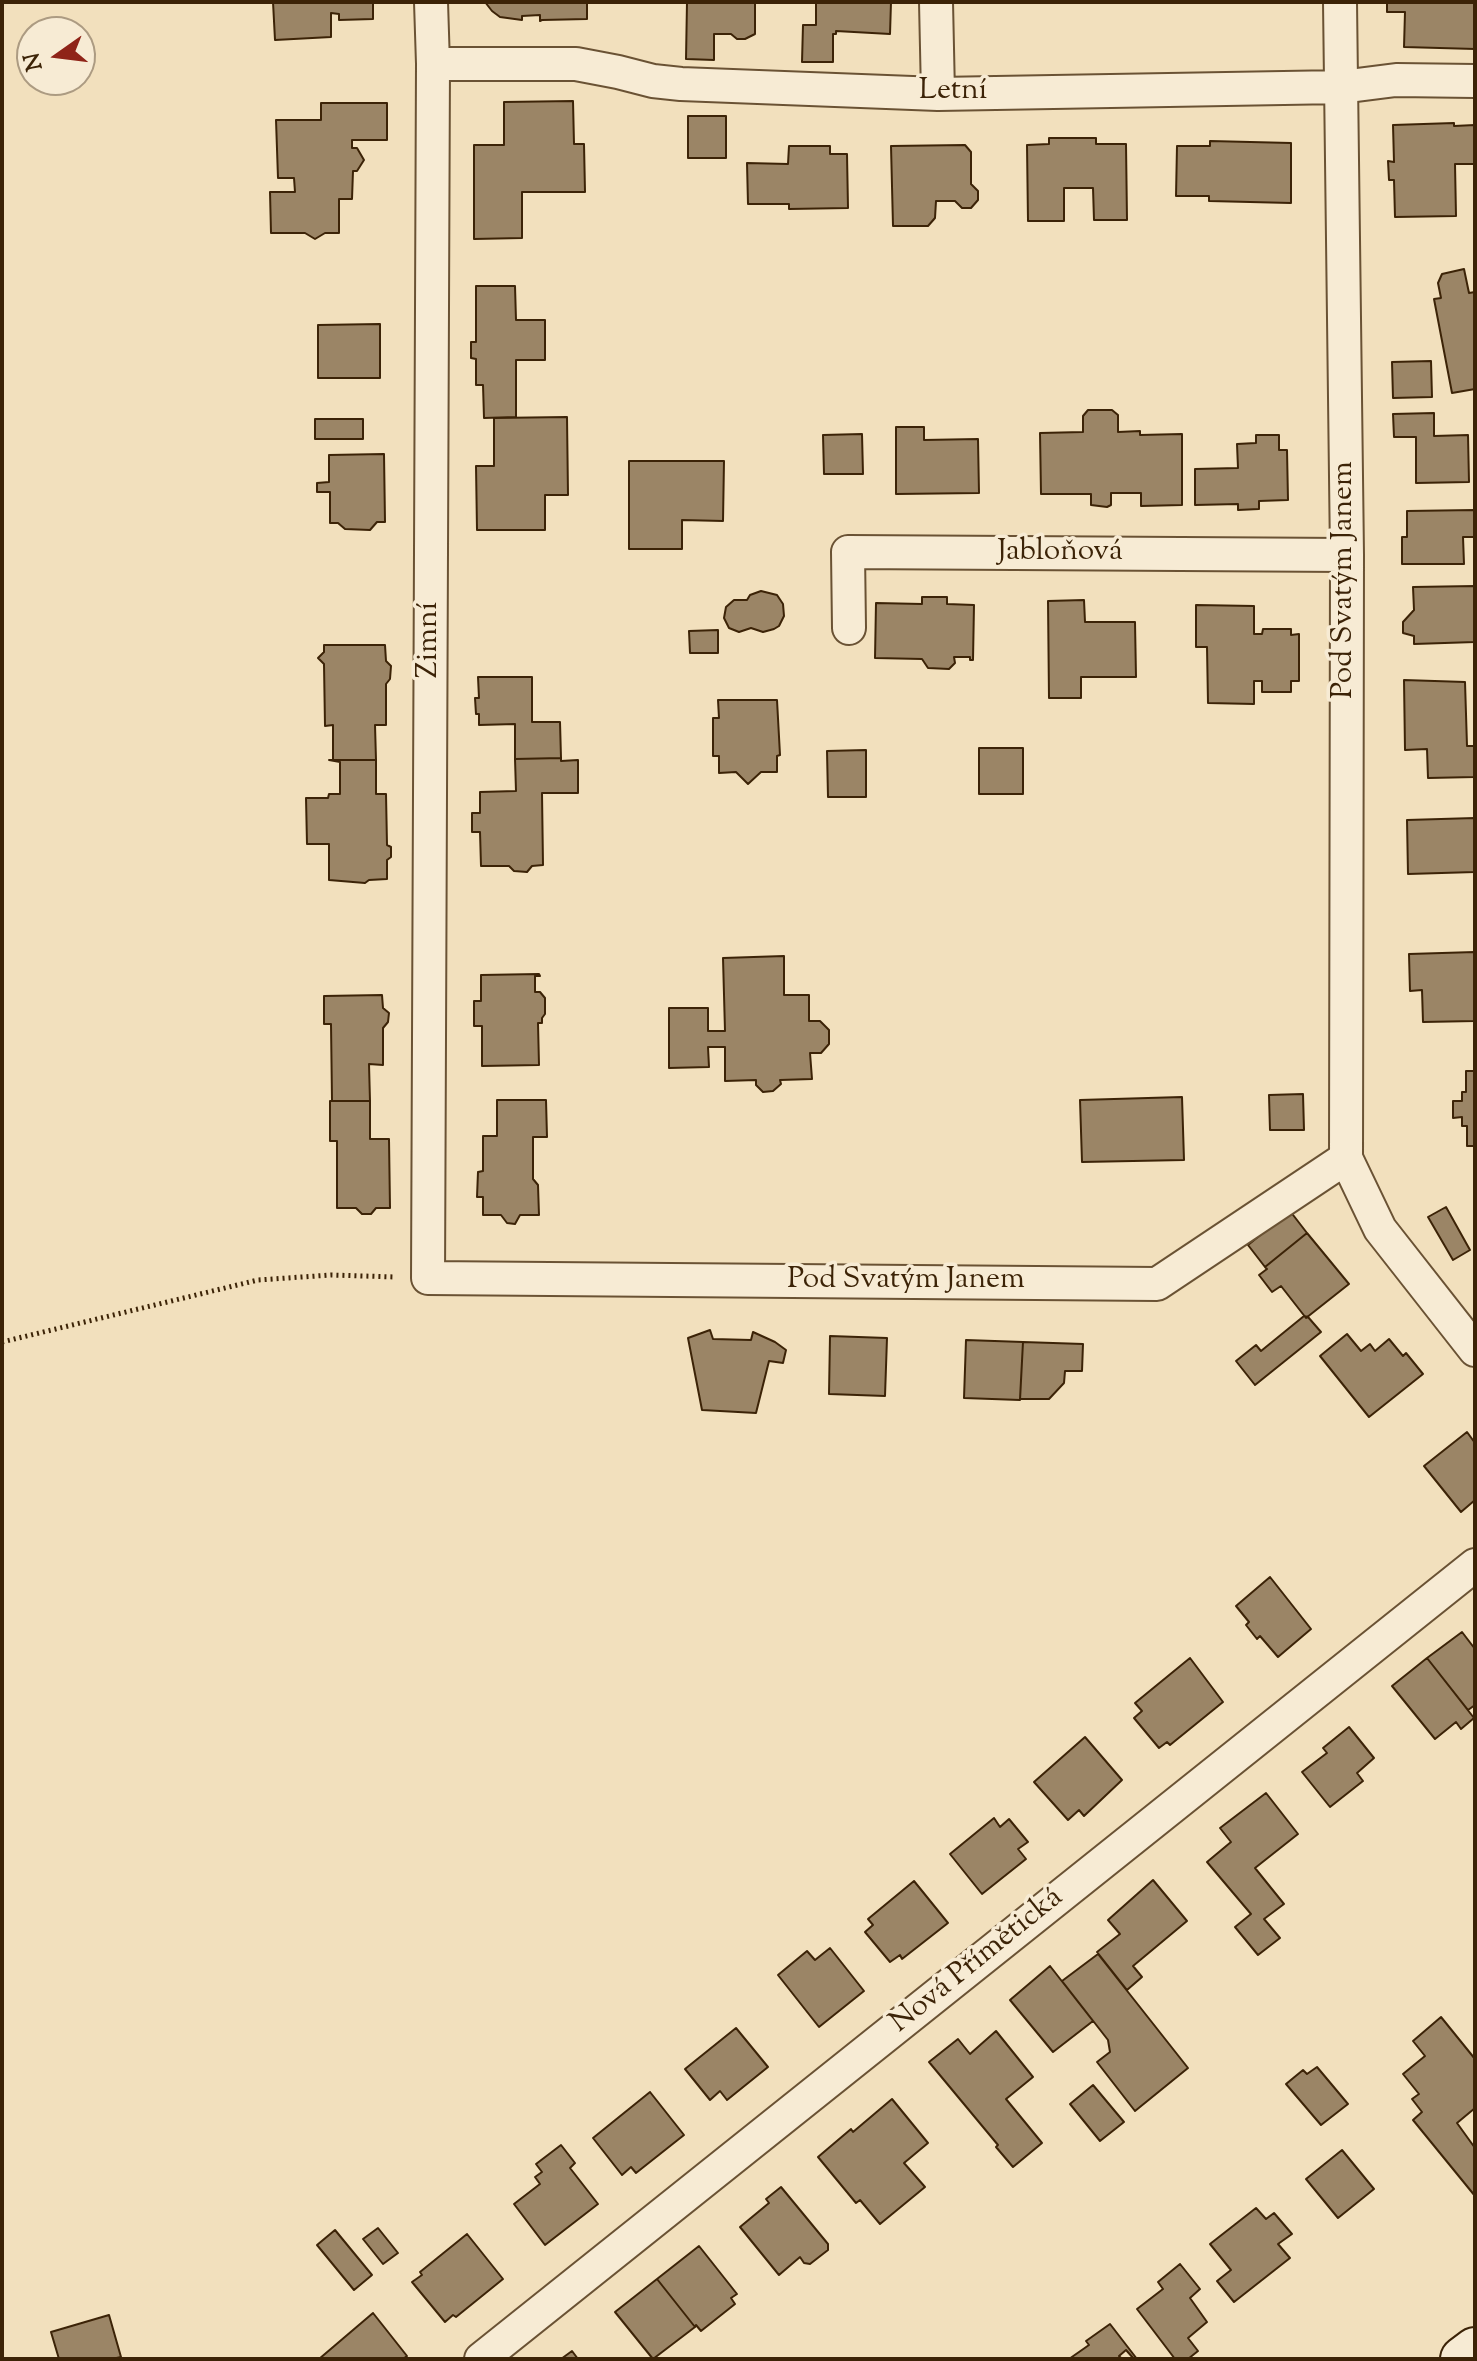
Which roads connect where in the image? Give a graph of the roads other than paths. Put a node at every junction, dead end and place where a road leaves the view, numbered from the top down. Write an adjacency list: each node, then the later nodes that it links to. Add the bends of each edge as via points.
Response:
1 (431, 2): 4 (street, Zimní)
2 (936, 2): 7 (street)
3 (1340, 2): 6 (street, Pod Svatým Janem)
4 (433, 64): 7 (street, Letní, via 576,64 681,84); 11 (street, Zimní)
5 (1475, 81): 6 (street, Letní, via 1396,80)
6 (1341, 87): 7 (street, Letní); 8 (street, Pod Svatým Janem)
7 (938, 94)
8 (1347, 555): 9 (street, Jabloňová, via 848,552); 10 (street, Pod Svatým Janem)
9 (849, 628)
10 (1346, 1158): 11 (street, Pod Svatým Janem, via 1157,1284); 12 (street, Pod Svatým Janem, via 1380,1229)
11 (428, 1278)
12 (1475, 1350)
13 (1475, 1565): 15 (street, Nová Přímětická)
14 (1475, 2350): 16 (main road)
15 (481, 2359)
16 (1463, 2359)

